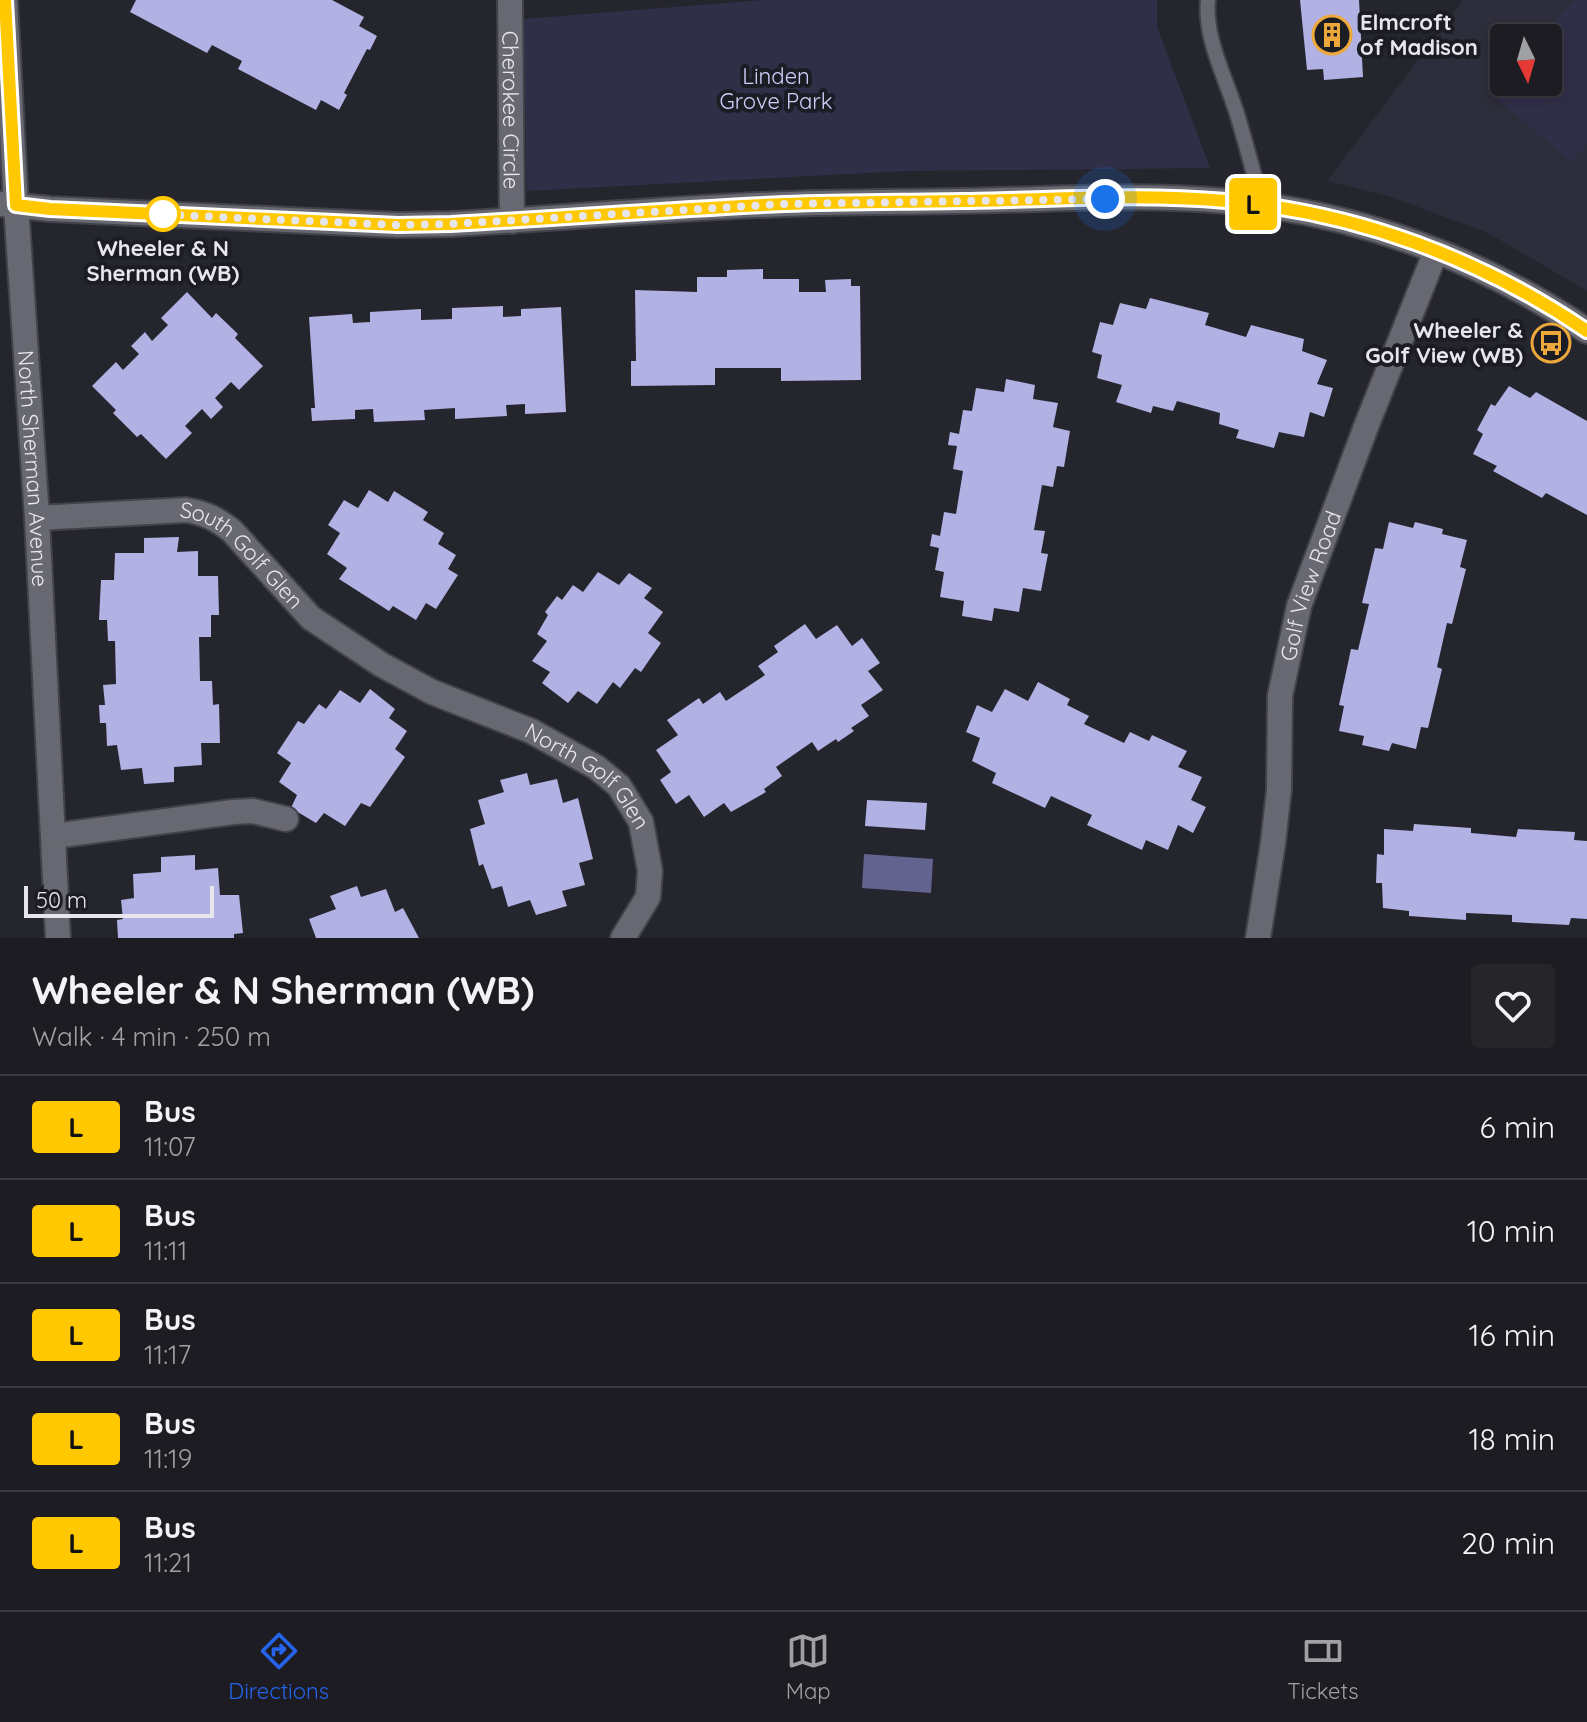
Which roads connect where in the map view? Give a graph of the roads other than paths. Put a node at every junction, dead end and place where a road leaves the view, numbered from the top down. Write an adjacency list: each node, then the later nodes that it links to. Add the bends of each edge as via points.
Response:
1 (5, 0): 4 (street, North Sherman Avenue)
2 (510, 0): 6 (street, Cherokee Circle)
3 (1208, 0): 5 (lane, via 1215,49)
4 (8, 205): 6 (street, via 398,225); 9 (street, North Sherman Avenue)
5 (1262, 205): 6 (street, via 1145,199 800,204); 7 (street, via 1330,217)
6 (512, 221)
7 (1436, 251): 8 (street, via 1533,297); 15 (street, Golf View Road, via 1299,606 1280,696 1279,790)
8 (1587, 331)
9 (37, 518): 10 (street, South Golf Glen, via 186,510 218,519 311,618); 12 (street, North Sherman Avenue)
10 (419, 685): 14 (street, North Golf Glen, via 531,731 619,786 641,822 650,871 648,897)
11 (286, 819): 12 (street, via 233,812)
12 (54, 836): 13 (street, North Sherman Avenue)
13 (58, 938)
14 (623, 938)
15 (1258, 938)

